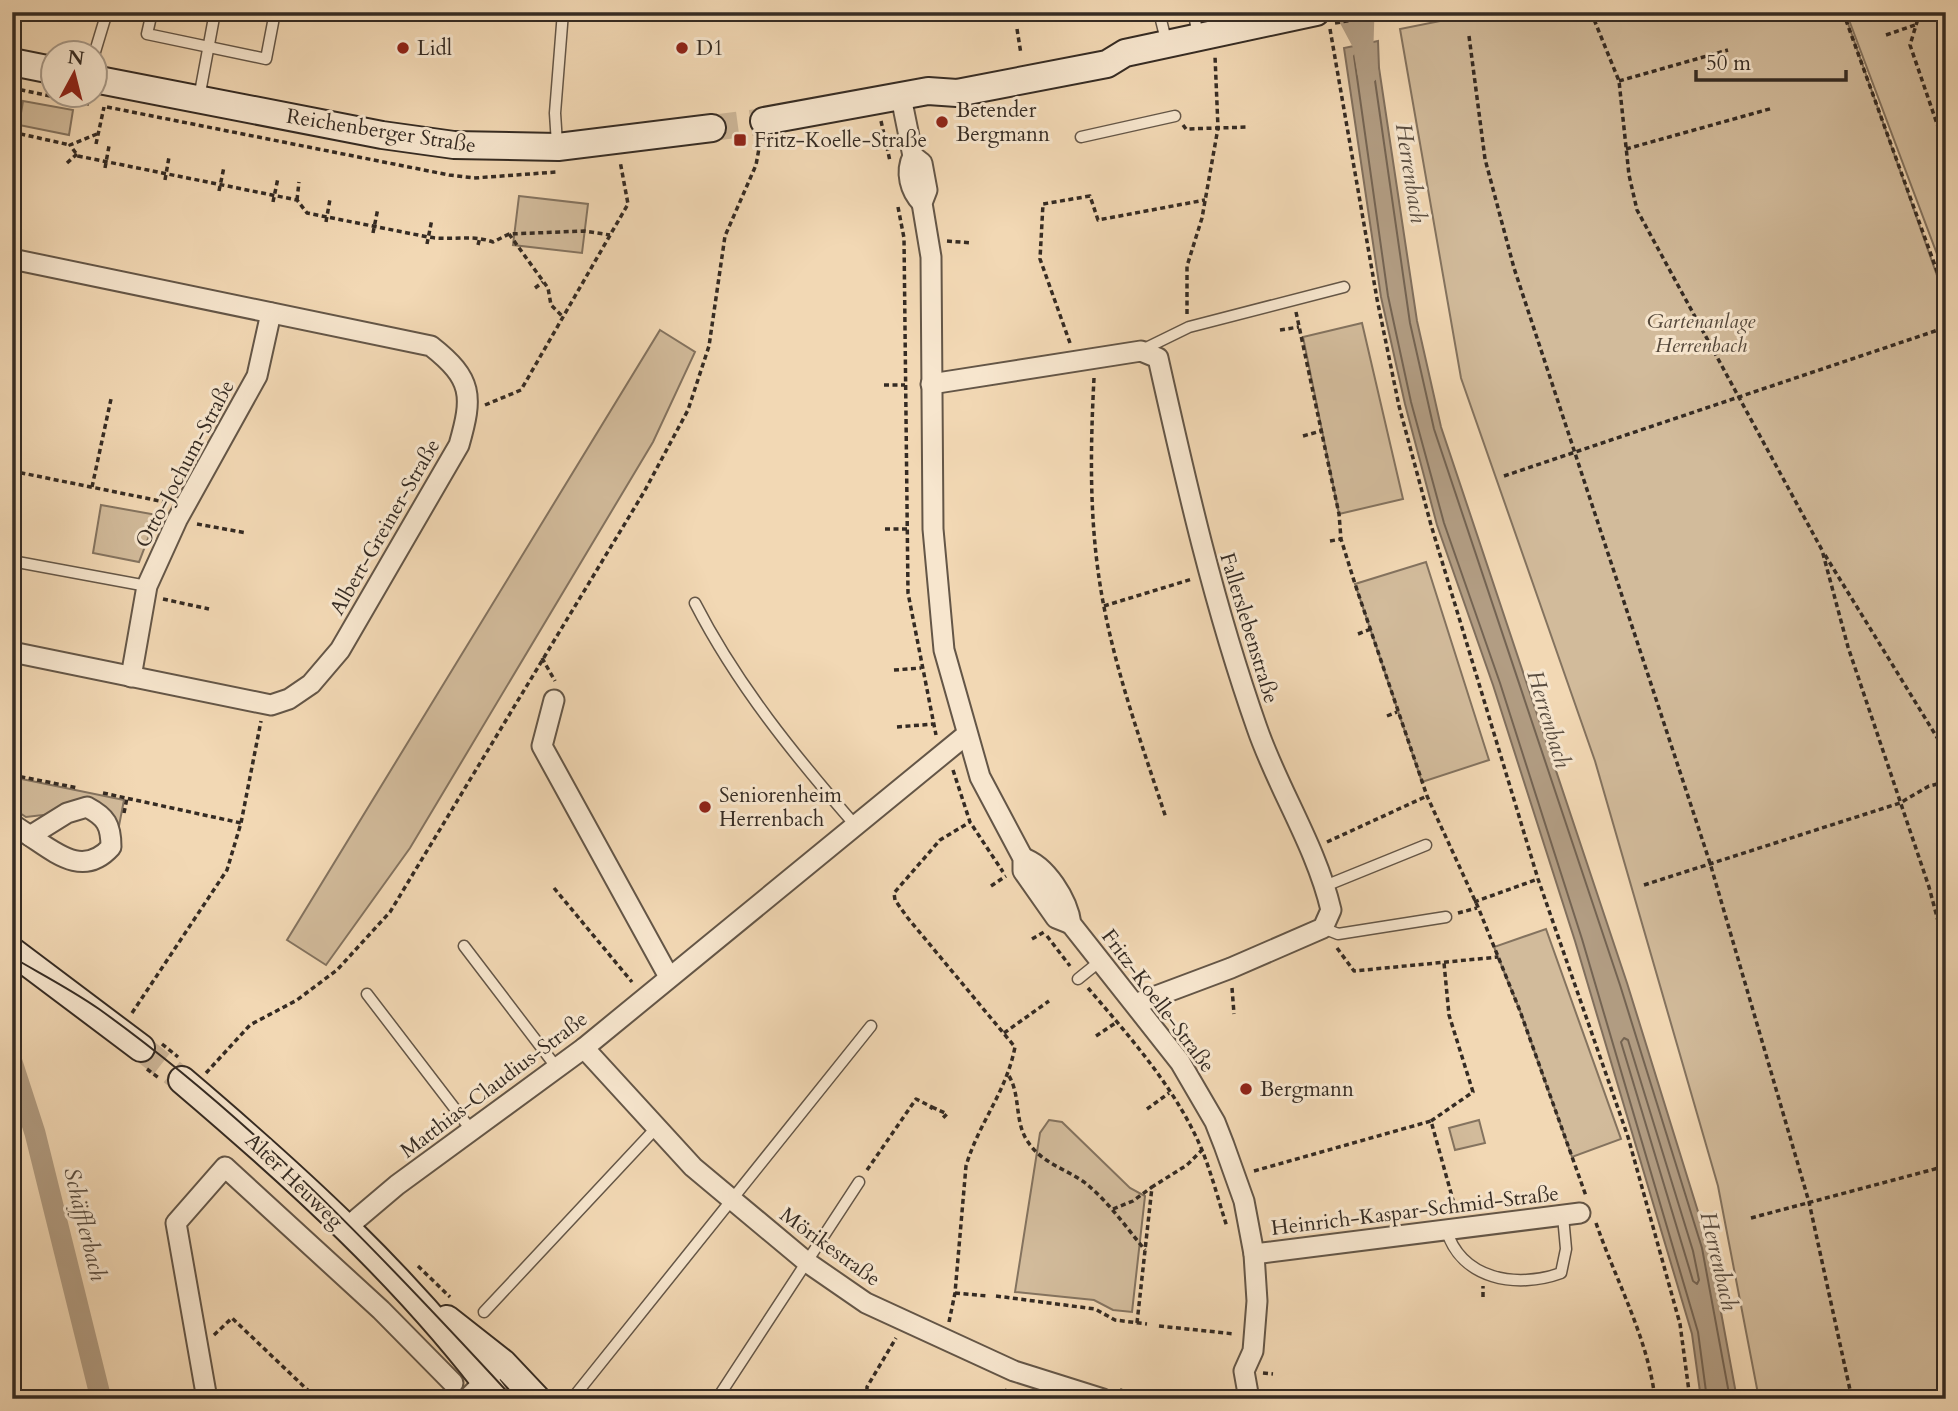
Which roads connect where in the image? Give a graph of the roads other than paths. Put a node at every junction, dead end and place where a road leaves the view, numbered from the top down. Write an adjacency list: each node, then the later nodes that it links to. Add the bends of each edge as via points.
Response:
1 (107, 12): 8 (lane)
2 (152, 12): 10 (lane, via 148,34)
3 (215, 12): 10 (lane)
4 (275, 12): 10 (lane, via 266,59)
5 (563, 12): 20 (lane, via 555,113)
6 (1159, 12): 9 (lane)
7 (1327, 22): 9 (street, via 1202,35)
8 (99, 38)
9 (1167, 44): 14 (street, via 1125,53 1103,47 954,76 928,92)
10 (208, 47): 15 (lane)
11 (12, 62): 12 (street)
12 (38, 68)
13 (108, 82): 15 (street, Reichenberger Straße)
14 (901, 97): 17 (street); 25 (street, Fritz-Koelle-Straße, via 913,156 908,166 913,194 922,203 931,257)
15 (199, 99): 20 (street, Reichenberger Straße, via 428,142)
16 (1175, 116): 19 (lane)
17 (763, 127)
18 (712, 128): 20 (street, Reichenberger Straße)
19 (1081, 137)
20 (558, 147)
21 (12, 259): 23 (street, Albert-Greiner-Straße)
22 (1344, 287): 24 (lane, via 1189,327)
23 (271, 313): 27 (street, Otto-Jochum-Straße, via 257,376 180,513); 30 (street, Albert-Greiner-Straße, via 431,346 455,365 468,389 468,412 459,445 340,650 312,684 271,705)
24 (1141, 351): 25 (street); 37 (street, Fallerslebenstraße, via 1158,358 1222,625 1270,767)
25 (931, 384): 32 (street, Fritz-Koelle-Straße, via 935,575 944,650)
26 (12, 561): 27 (lane)
27 (146, 591): 30 (street, Otto-Jochum-Straße)
28 (695, 603): 34 (lane, via 738,679)
29 (12, 652): 30 (street)
30 (131, 677)
31 (556, 692): 44 (street, via 542,746)
32 (966, 735): 34 (street, Matthias-Claudius-Straße); 42 (street, Fritz-Koelle-Straße, via 980,777 1023,858 1037,862 1069,908 1071,924)
33 (12, 824): 35 (street)
34 (855, 825): 44 (street, Matthias-Claudius-Straße)
35 (30, 836)
36 (1426, 845): 37 (lane)
37 (1325, 886): 39 (street, Fallerslebenstraße, via 1331,910)
38 (1446, 917): 39 (lane)
39 (1326, 934): 48 (street)
40 (464, 946): 52 (lane)
41 (12, 951): 47 (street)
42 (1099, 962): 45 (lane); 48 (street, Fritz-Koelle-Straße)
43 (12, 972): 47 (street)
44 (669, 977): 51 (street, Matthias-Claudius-Straße)
45 (1079, 979)
46 (367, 994): 55 (lane)
47 (80, 1002): 50 (street)
48 (1135, 1004): 61 (street, Fritz-Koelle-Straße, via 1180,1062 1215,1122 1244,1200)
49 (871, 1026): 57 (lane)
50 (141, 1048)
51 (584, 1048): 52 (street, Matthias-Claudius-Straße); 54 (street, Mörikestraße)
52 (557, 1068): 55 (street, Matthias-Claudius-Straße)
53 (194, 1077): 60 (street, Alter Heuweg)
54 (657, 1127): 57 (street, Mörikestraße); 65 (lane)
55 (472, 1131): 60 (street, Matthias-Claudius-Straße)
56 (859, 1182): 62 (lane, via 812,1250)
57 (731, 1200): 62 (street, Mörikestraße); 72 (lane)
58 (1581, 1212): 59 (street, Heinrich-Kaspar-Schmid-Straße); 59 (lane, via 1562,1273 1540,1280 1508,1280 1472,1269 1460,1258)
59 (1453, 1228): 61 (street, Heinrich-Kaspar-Schmid-Straße)
60 (345, 1229): 63 (street, Alter Heuweg)
61 (1254, 1254): 69 (street, Fritz-Koelle-Straße, via 1253,1351 1244,1371)
62 (808, 1263): 68 (street, Mörikestraße, via 866,1303 946,1342 1014,1371); 73 (lane)
63 (402, 1286): 64 (street); 67 (street, Alter Heuweg)
64 (381, 1310): 66 (street); 70 (street, via 225,1167 176,1223)
65 (484, 1312)
66 (453, 1383)
67 (488, 1385): 71 (street, Alter Heuweg)
68 (1109, 1394)
69 (1250, 1394)
70 (207, 1399)
71 (537, 1399)
72 (572, 1399)
73 (717, 1399)

